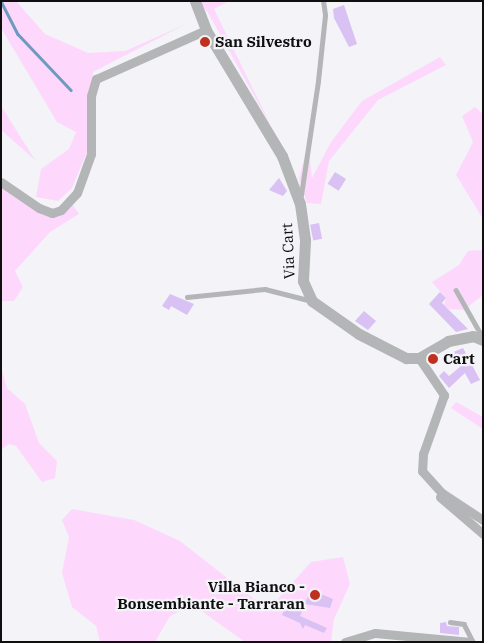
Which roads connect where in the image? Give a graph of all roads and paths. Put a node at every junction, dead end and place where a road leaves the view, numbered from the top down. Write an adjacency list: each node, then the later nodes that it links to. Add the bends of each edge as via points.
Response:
1 (323, 1): 5 (lane, via 325,16 318,81)
2 (198, 3): 3 (street, Via Cart)
3 (206, 30): 4 (street, via 96,80 91,96 91,154 77,193 61,210 52,213 39,208); 5 (street, Via Cart, via 282,156)
4 (1, 182)
5 (300, 204): 8 (street, Via Cart, via 305,241 303,281)
6 (456, 290): 9 (lane)
7 (187, 297): 8 (lane, via 265,288)
8 (312, 301): 10 (street, via 359,334 406,358)
9 (483, 339): 10 (street, via 473,336 448,341)
10 (419, 358): 11 (street, via 444,395 423,454)
11 (422, 471): 12 (street, via 442,493); 13 (street, via 444,502)
12 (483, 520)
13 (483, 534)
14 (450, 622): 17 (lane, via 464,624)
15 (364, 638): 16 (street); 17 (street)
16 (345, 642)
17 (472, 642)

